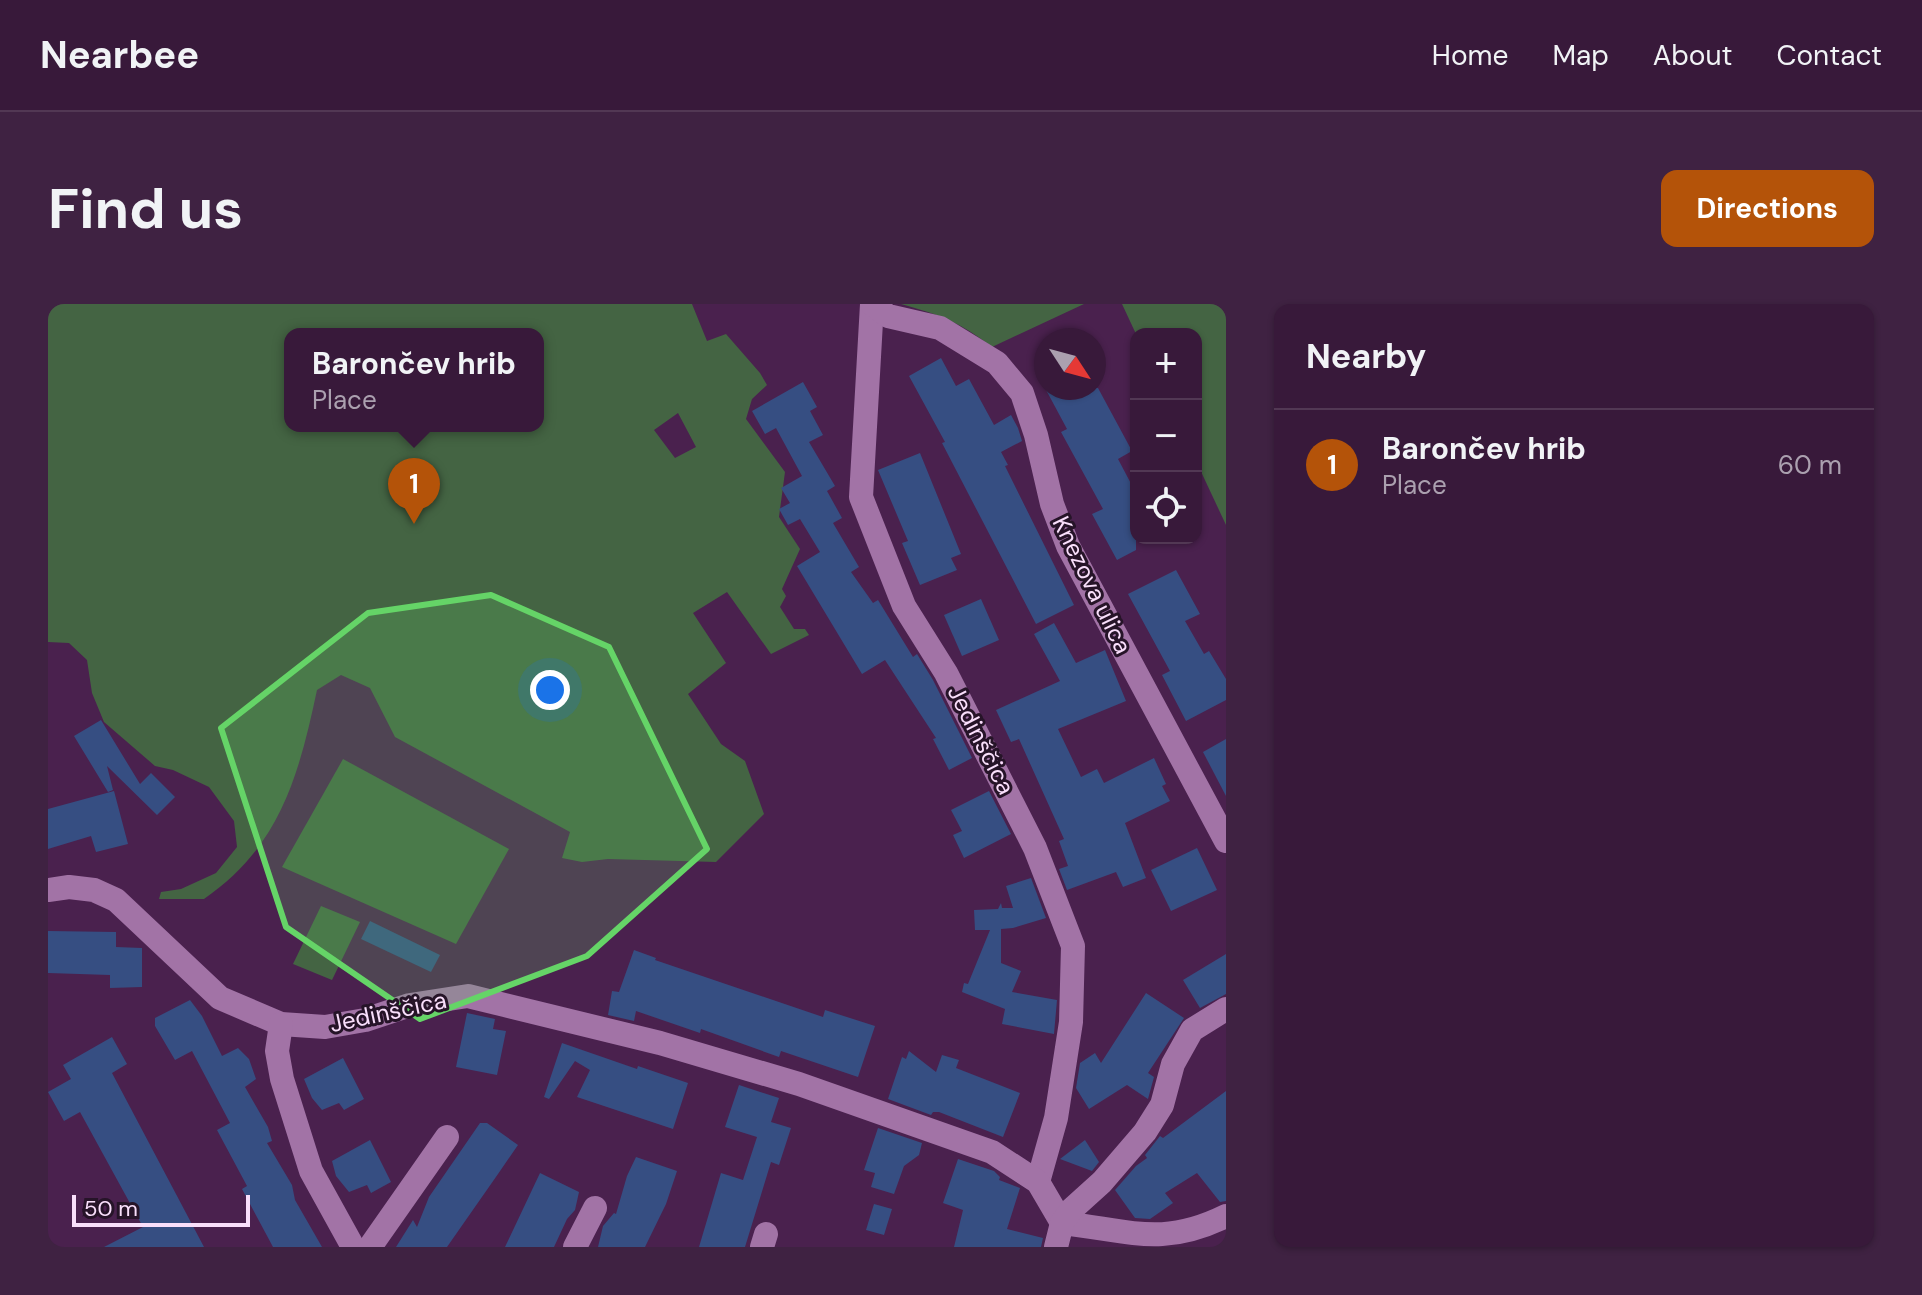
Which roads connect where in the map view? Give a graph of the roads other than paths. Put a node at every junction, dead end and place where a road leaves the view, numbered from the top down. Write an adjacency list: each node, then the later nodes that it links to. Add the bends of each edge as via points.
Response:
1 (872, 304): 2 (street, Knezova ulica, via 888,316 940,328 997,363 1022,393 1068,546); 7 (street, Jedinščica, via 861,497 904,606 946,673 1035,848 1073,946 1071,1022 1056,1118)
2 (1226, 841)
3 (48, 890): 5 (street, Jedinščica, via 94,890 116,900 220,998)
4 (1226, 1009): 10 (street, via 1192,1030 1173,1064 1162,1105 1145,1132)
5 (281, 1024): 7 (street, Jedinščica, via 325,1027 468,996 799,1084 992,1152); 11 (street, via 277,1051 282,1079 311,1171)
6 (447, 1137): 12 (street)
7 (1038, 1182): 10 (street, Jedinščica)
8 (595, 1208): 13 (street)
9 (1226, 1216): 10 (street, via 1183,1243 1155,1246 1091,1226)
10 (1062, 1223): 14 (street)
11 (353, 1247)
12 (370, 1247)
13 (575, 1247)
14 (1056, 1247)

